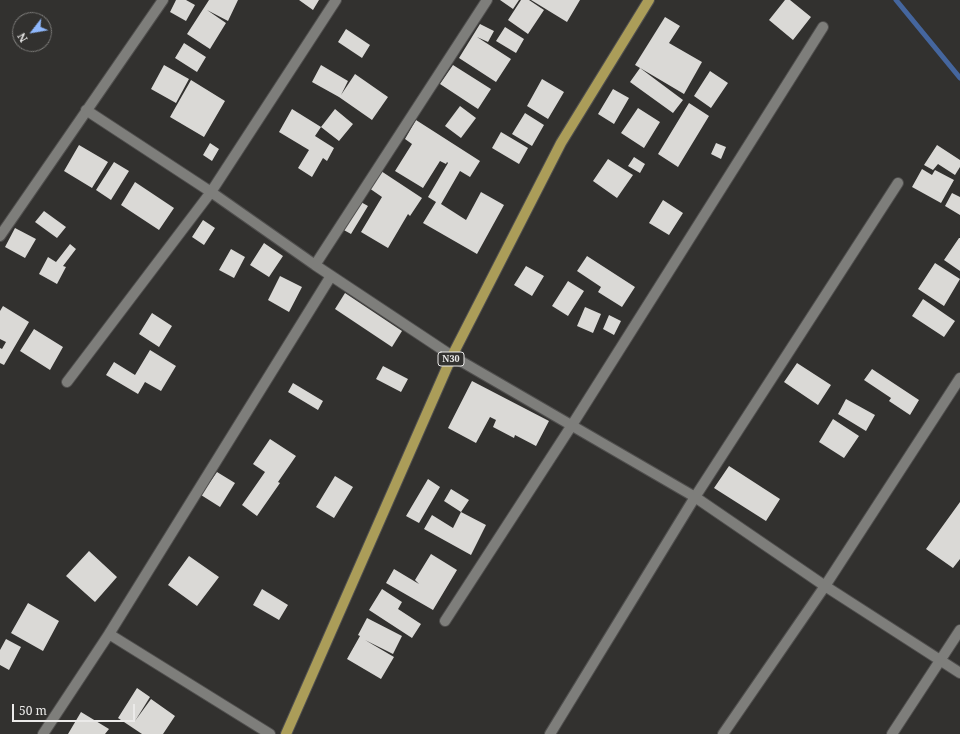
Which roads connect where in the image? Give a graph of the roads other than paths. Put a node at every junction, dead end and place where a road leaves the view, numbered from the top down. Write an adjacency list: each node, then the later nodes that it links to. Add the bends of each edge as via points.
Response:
1 (163, 0): 6 (street)
2 (336, 0): 8 (street)
3 (487, 0): 10 (street)
4 (649, 0): 12 (main road, N30, via 561,143)
5 (823, 27): 15 (street)
6 (86, 110): 8 (street); 9 (street)
7 (898, 183): 16 (street)
8 (211, 192): 10 (street); 14 (street)
9 (0, 236)
10 (314, 265): 11 (street)
11 (332, 276): 12 (street); 20 (street)
12 (452, 356): 15 (street); 25 (main road, N30)
13 (960, 378): 17 (street)
14 (67, 382)
15 (572, 425): 16 (street); 18 (street)
16 (694, 497): 17 (street); 26 (street)
17 (825, 586): 21 (street); 27 (street)
18 (445, 620)
19 (960, 630): 21 (street)
20 (109, 634): 23 (street); 24 (street)
21 (940, 660): 22 (street); 28 (street)
22 (960, 673)
23 (43, 734)
24 (270, 734)
25 (286, 734)
26 (550, 734)
27 (723, 734)
28 (892, 734)

